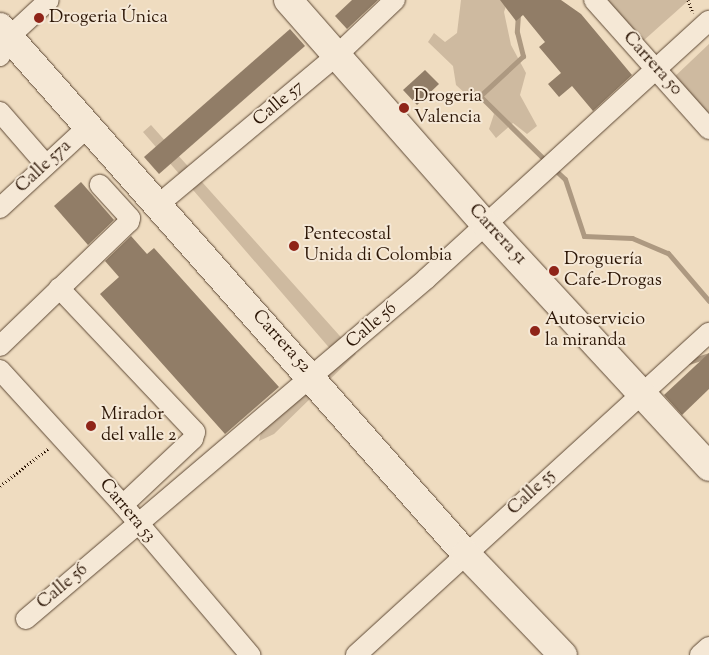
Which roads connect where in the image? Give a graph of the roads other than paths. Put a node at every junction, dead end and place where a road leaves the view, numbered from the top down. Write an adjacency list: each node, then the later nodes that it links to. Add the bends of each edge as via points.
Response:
1 (49, 0): 6 (street)
2 (288, 0): 7 (main road, Carrera 51)
3 (395, 0): 7 (street, Calle 57)
4 (594, 0): 8 (street, Carrera 50)
5 (701, 18): 8 (street, Calle 56)
6 (3, 40): 10 (main road, Carrera 52)
7 (337, 55): 14 (street, Calle 57); 16 (main road, Carrera 51)
8 (658, 71): 11 (street, Carrera 50); 16 (street, Calle 56)
9 (0, 112): 12 (street)
10 (89, 126): 12 (street, Calle 57a); 14 (main road, Carrera 52)
11 (709, 129)
12 (46, 165): 15 (street, Calle 57a)
13 (100, 185): 17 (street, via 130,218 129,222)
14 (158, 204): 21 (main road, Carrera 52)
15 (0, 208)
16 (486, 225): 21 (street, Calle 56); 22 (main road, Carrera 51)
17 (59, 288): 19 (street); 24 (street, via 196,432)
18 (709, 333): 22 (street, Calle 55)
19 (0, 346)
20 (0, 370): 24 (street, Carrera 53)
21 (313, 378): 25 (street, Calle 56); 26 (main road, Carrera 52)
22 (643, 392): 23 (main road, Carrera 51); 26 (street, Calle 55)
23 (709, 467)
24 (123, 505): 25 (street, Carrera 53)
25 (138, 523): 27 (street, Calle 56); 29 (street, Carrera 53)
26 (466, 554): 30 (street, Calle 55); 31 (main road, Carrera 52)
27 (26, 619)
28 (709, 647): 32 (street)
29 (250, 655)
30 (356, 655)
31 (563, 655)
32 (700, 655)

